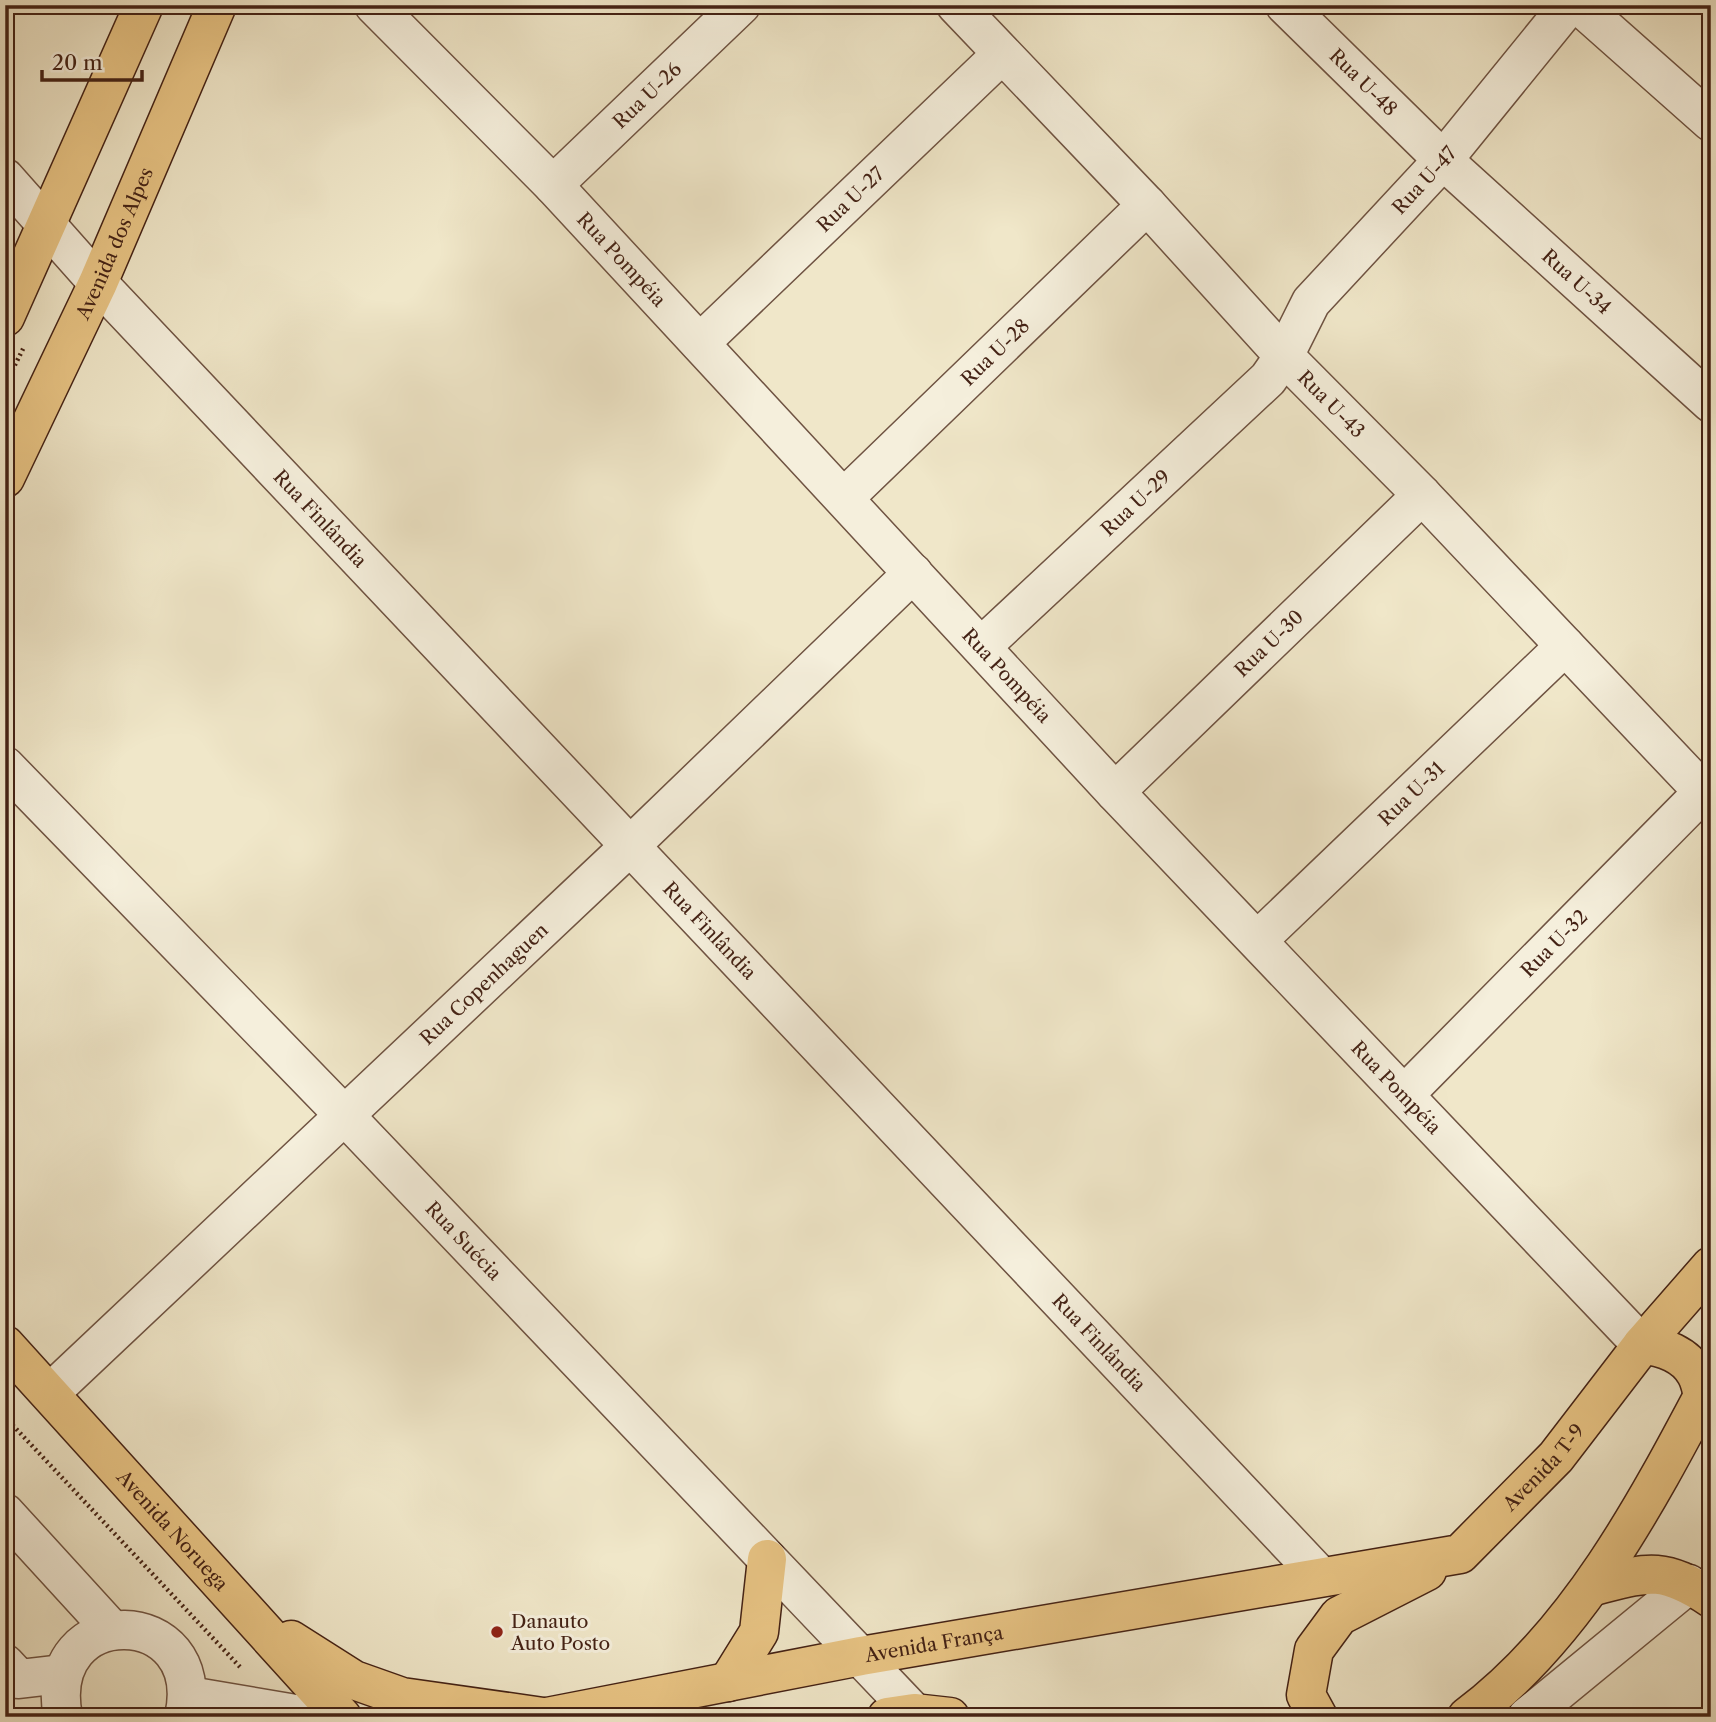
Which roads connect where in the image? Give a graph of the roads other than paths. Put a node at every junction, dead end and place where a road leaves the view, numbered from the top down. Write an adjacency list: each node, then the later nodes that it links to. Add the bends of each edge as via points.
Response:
1 (144, 5): 15 (main road)
2 (217, 5): 16 (main road, Avenida dos Alpes)
3 (374, 5): 13 (street, Rua Pompéia)
4 (741, 5): 13 (street, Rua U-26)
5 (956, 5): 9 (street, Rua U-43)
6 (1285, 5): 11 (street, Rua U-48)
7 (1569, 5): 11 (street, Rua U-47)
8 (1579, 5): 10 (street)
9 (1002, 54): 14 (street, Rua U-43); 18 (street, Rua U-27)
10 (1711, 122)
11 (1443, 160): 19 (street, Rua U-47, via 1311,302); 20 (street, Rua U-34)
12 (5, 178): 15 (street, Rua Finlândia)
13 (553, 186): 18 (street, Rua Pompéia)
14 (1147, 205): 19 (street, Rua U-43); 23 (street, Rua U-28)
15 (48, 224): 16 (street, Rua Finlândia); 17 (main road)
16 (98, 283): 21 (main road, Avenida dos Alpes); 30 (street, Rua Finlândia)
17 (5, 317)
18 (700, 343): 23 (street, Rua Pompéia)
19 (1284, 356): 22 (street, Rua U-43); 25 (street, Rua U-29, via 1268,379)
20 (1711, 403)
21 (5, 478)
22 (1422, 495): 26 (street, Rua U-43); 28 (street, Rua U-30)
23 (844, 498): 24 (street, Rua Pompéia)
24 (913, 573): 25 (street, Rua Pompéia); 30 (street, Rua Copenhaguen)
25 (982, 646): 28 (street, Rua Pompéia)
26 (1565, 646): 29 (street, Rua U-43); 31 (street, Rua U-31)
27 (5, 766): 33 (street, Rua Suécia)
28 (1115, 792): 31 (street, Rua Pompéia)
29 (1708, 792): 32 (street, Rua U-32)
30 (630, 846): 33 (street, Rua Copenhaguen); 43 (street, Rua Finlândia)
31 (1258, 940): 32 (street, Rua Pompéia)
32 (1405, 1094): 36 (street, Rua Pompéia)
33 (345, 1116): 37 (street, Rua Copenhaguen); 42 (street, Rua Suécia)
34 (1711, 1266): 36 (main road, Avenida T-9)
35 (5, 1345): 37 (main road, Avenida Noruega)
36 (1643, 1345): 38 (main road, via 1670,1351 1684,1360); 41 (main road, Avenida T-9, via 1556,1457)
37 (51, 1392): 46 (main road, Avenida Noruega)
38 (1708, 1398): 44 (main road)
39 (5, 1513): 47 (street)
40 (5, 1550): 47 (street)
41 (1460, 1554): 43 (main road); 59 (main road, Avenida T-9, via 1339,1616 1314,1650 1306,1695)
42 (767, 1559): 48 (street, Rua Suécia); 51 (main road, via 759,1632)
43 (1321, 1577): 48 (main road, Avenida França)
44 (1594, 1586): 45 (main road, via 1639,1574 1665,1574); 60 (main road, via 1535,1657)
45 (1700, 1591): 61 (street)
46 (248, 1611): 57 (main road, Avenida Noruega); 58 (main road, Avenida França, via 354,1680 402,1696)
47 (99, 1635): 49 (street, via 72,1654); 52 (street, via 146,1632 164,1642 187,1676)
48 (861, 1656): 51 (main road, Avenida França); 53 (street, Rua Suécia)
49 (62, 1674): 50 (street); 55 (street, via 59,1696)
50 (10, 1676): 54 (street, via 32,1695)
51 (728, 1682): 58 (main road, Avenida França)
52 (186, 1706): 56 (street)
53 (917, 1716)
54 (38, 1717)
55 (63, 1717)
56 (313, 1717)
57 (342, 1717)
58 (545, 1717)
59 (1318, 1717)
60 (1467, 1717)
61 (1527, 1717)

